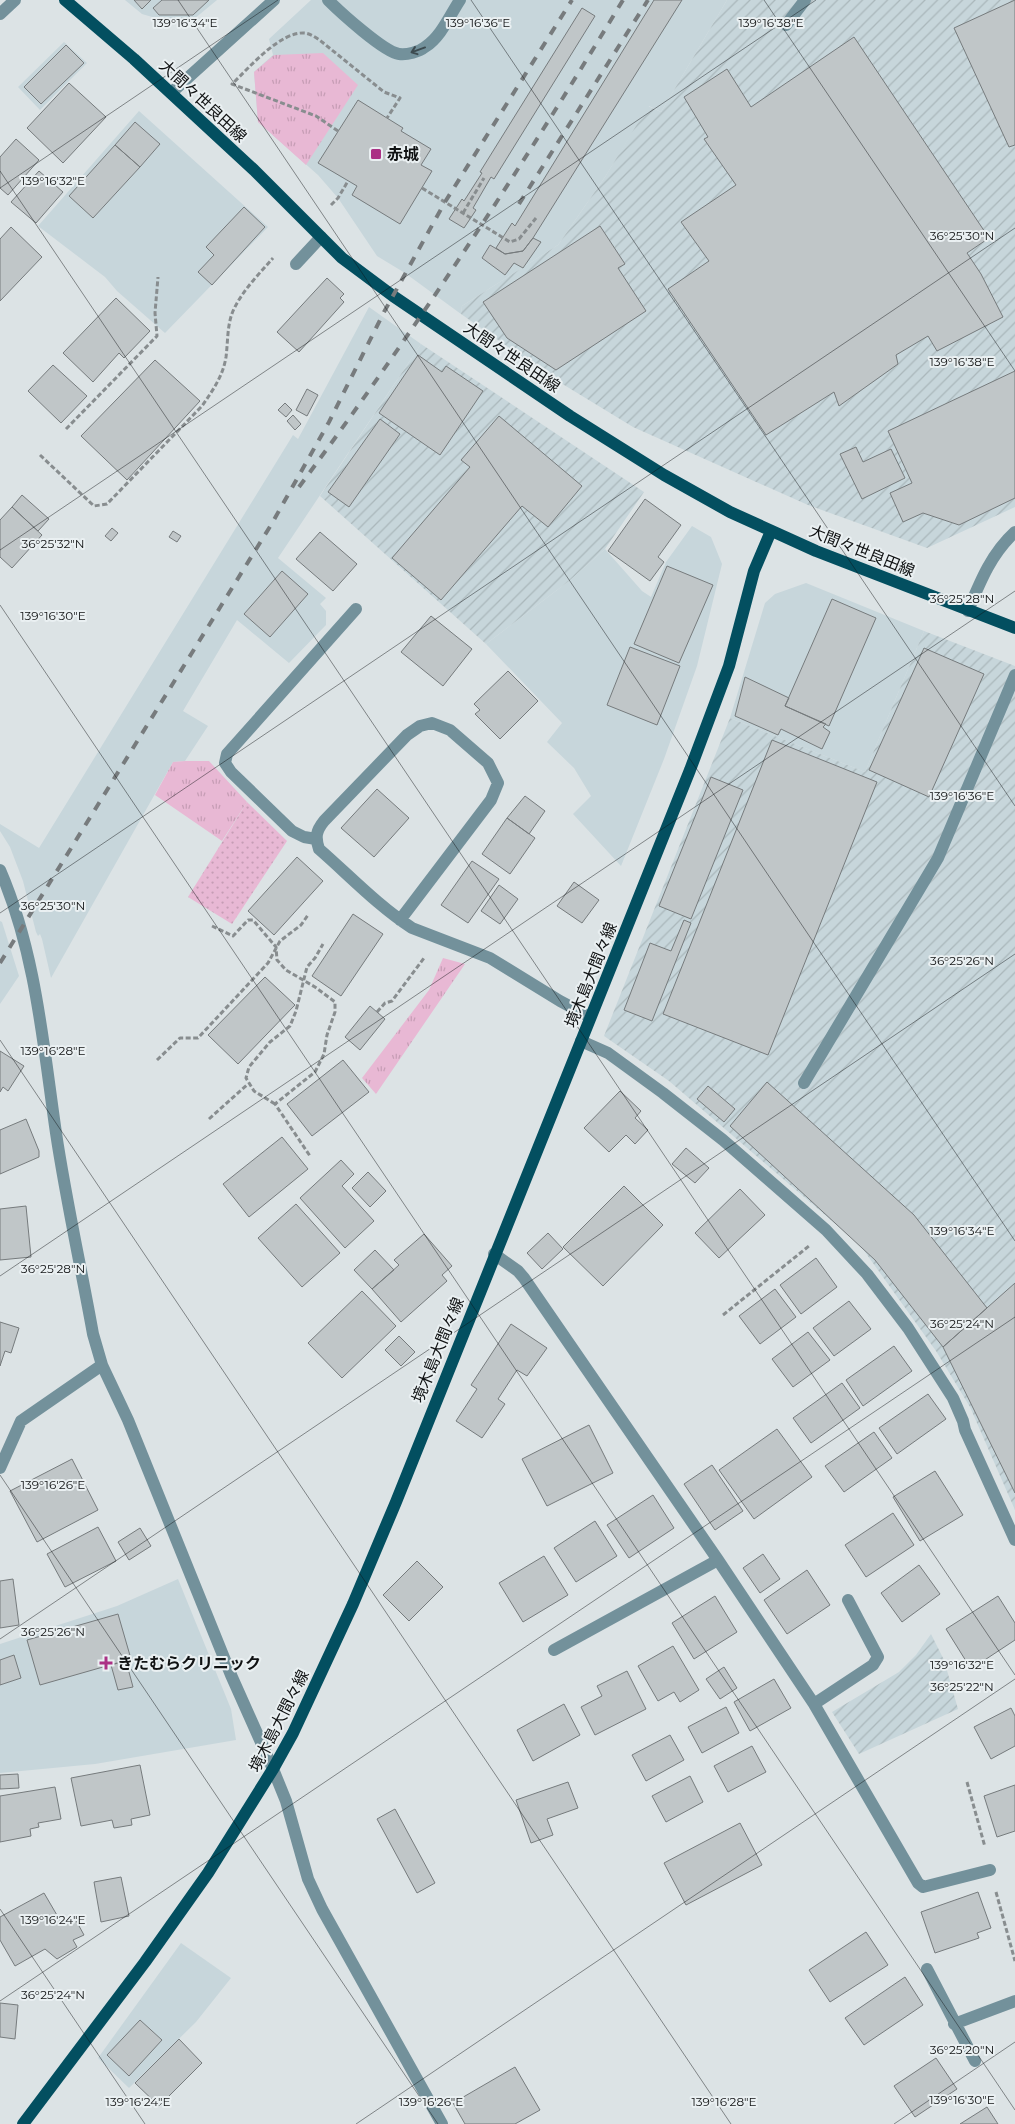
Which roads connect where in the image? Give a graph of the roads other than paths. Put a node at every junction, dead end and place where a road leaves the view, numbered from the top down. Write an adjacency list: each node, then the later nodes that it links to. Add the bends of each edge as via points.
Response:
1 (15, 0): 7 (street)
2 (64, 0): 9 (main road, 大間々世良田線)
3 (328, 0): 4 (street, one-way to 3, via 440,32 426,47 398,54 360,28)
4 (460, 0)
5 (805, 0): 8 (street)
6 (268, 2): 9 (street)
7 (0, 14)
8 (786, 25)
9 (171, 93): 10 (main road, 大間々世良田線, via 278,192)
10 (321, 237): 11 (street); 12 (main road, 大間々世良田線, via 342,258 393,296 570,416 664,475)
11 (296, 264)
12 (771, 531): 15 (main road, 大間々世良田線); 21 (main road, 境木島大間々線, via 748,590 729,666 713,712)
13 (1015, 532): 15 (street, via 995,553)
14 (356, 609): 18 (street, via 227,754 224,763 292,831)
15 (968, 611): 16 (main road, 大間々世良田線)
16 (1015, 628)
17 (1015, 675): 23 (street, via 938,858)
18 (316, 839): 20 (street, via 319,850); 20 (street, via 317,829 324,821 407,735 420,726 432,723 450,730 488,763 498,783 492,800)
19 (0, 870): 25 (street, via 32,969 56,1133 93,1334)
20 (400, 920): 21 (street, via 436,939 490,958)
21 (590, 1017): 22 (main road, 境木島大間々線)
22 (581, 1041): 24 (main road, 境木島大間々線); 27 (street, via 608,1052 663,1092 826,1230 856,1261 913,1335 954,1398 965,1430)
23 (804, 1083)
24 (494, 1254): 28 (street, via 524,1278); 32 (main road, 境木島大間々線, via 353,1604)
25 (102, 1365): 26 (street, via 21,1422); 32 (street, via 128,1420)
26 (0, 1468)
27 (1015, 1540)
28 (718, 1560): 30 (street); 31 (street)
29 (848, 1600): 31 (street, via 878,1657 873,1666)
30 (554, 1650)
31 (814, 1704): 33 (street, via 918,1883 924,1887)
32 (273, 1770): 38 (main road, 境木島大間々線, via 193,1896); 39 (street, via 286,1802 308,1879 322,1909)
33 (990, 1870)
34 (927, 1969): 36 (street)
35 (1015, 2001): 36 (street)
36 (954, 2024): 37 (street)
37 (975, 2061)
38 (23, 2124)
39 (442, 2124)

